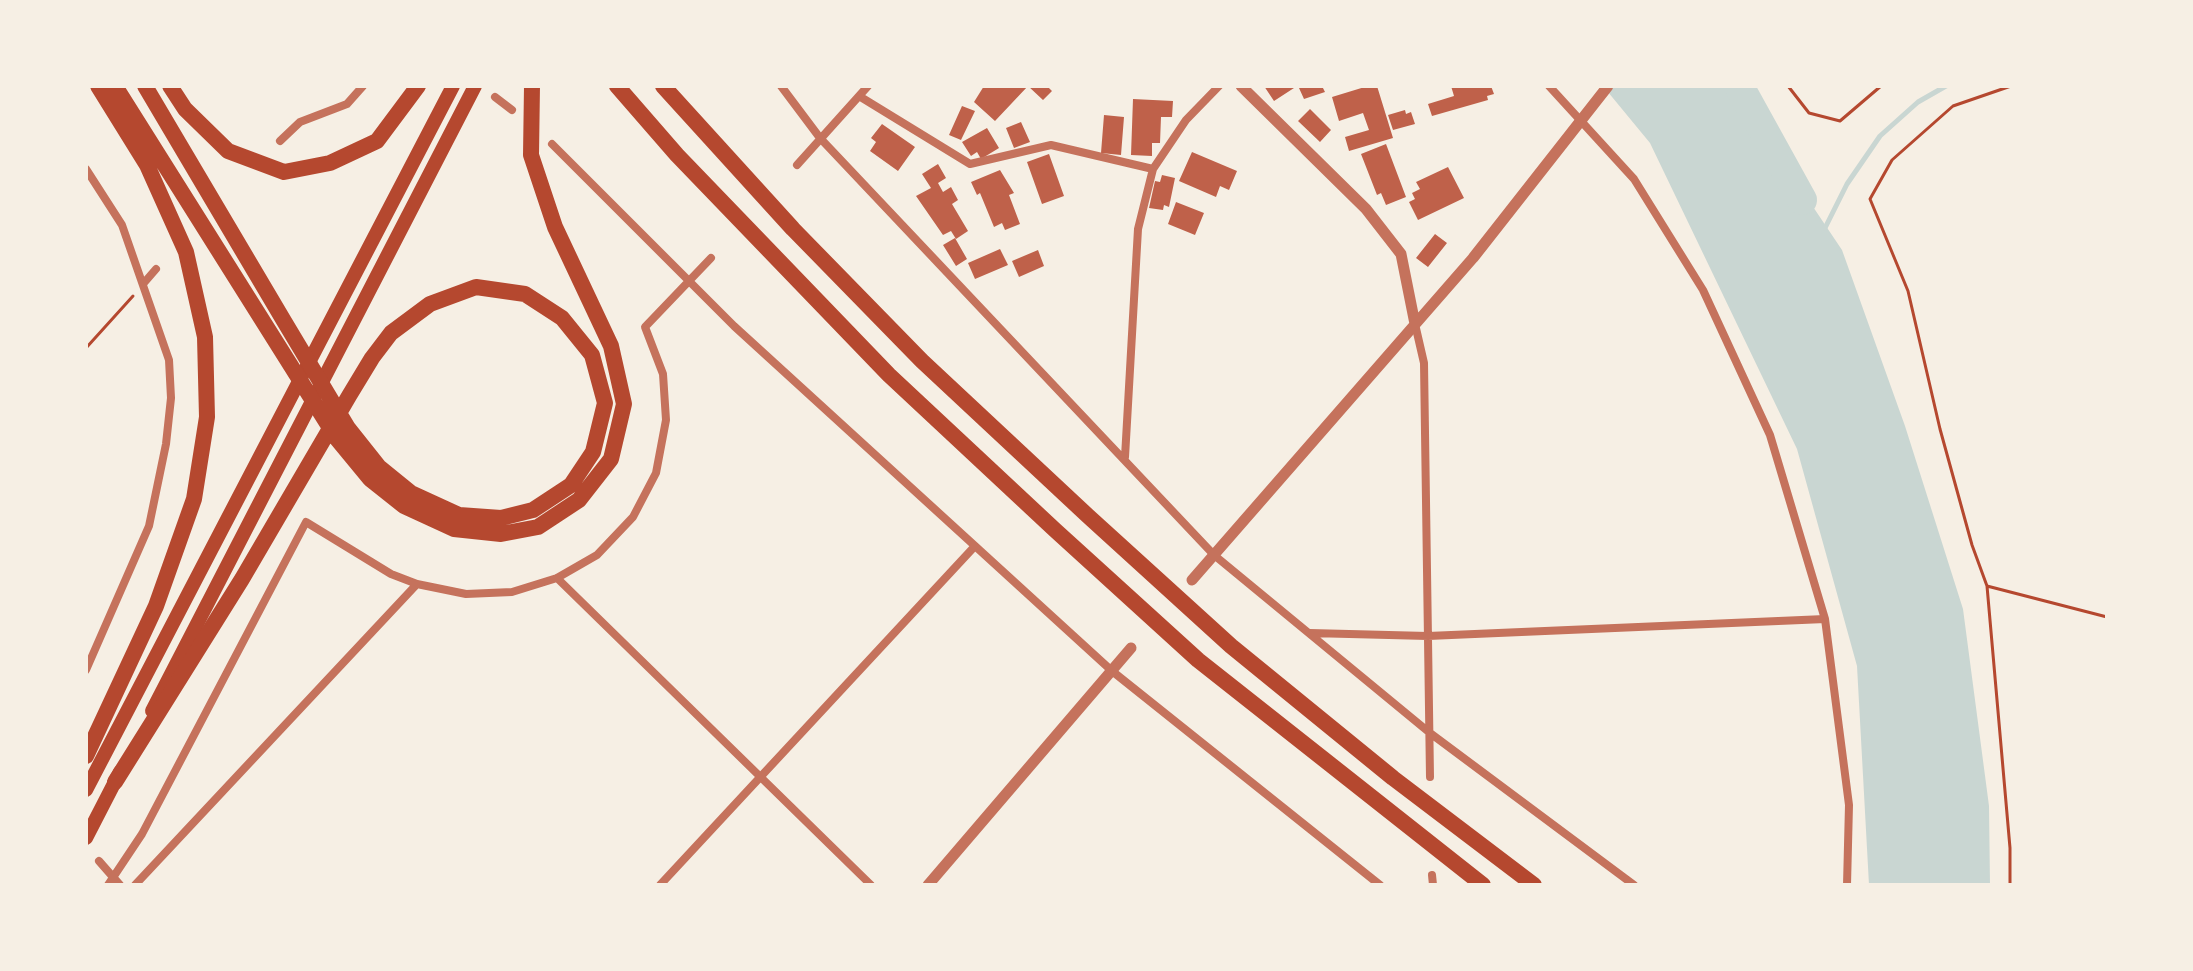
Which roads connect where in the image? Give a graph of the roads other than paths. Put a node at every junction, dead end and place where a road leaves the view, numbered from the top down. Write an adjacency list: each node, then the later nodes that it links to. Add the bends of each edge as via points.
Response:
1 (98, 86): 48 (highway, via 147,165 186,252 205,337 207,417 194,499 156,606)
2 (115, 86): 33 (highway)
3 (145, 86): 33 (highway)
4 (170, 86): 6 (highway, via 185,109 228,151 284,172 330,163 377,141)
5 (363, 86): 23 (street, via 347,104 300,122)
6 (418, 86)
7 (453, 86): 52 (highway)
8 (475, 86): 51 (highway)
9 (532, 86): 35 (highway, via 531,155 555,227 611,346 624,404 611,459 579,500 538,527 501,534 454,529 404,506)
10 (617, 86): 62 (highway, via 889,375 1055,530 1198,660)
11 (663, 86): 63 (highway, via 922,361 1088,516 1231,646)
12 (781, 86): 22 (street)
13 (868, 86): 18 (street)
14 (1219, 86): 27 (street, via 1186,120)
15 (1241, 86): 32 (street, via 1366,209 1401,254)
16 (1549, 86): 21 (street)
17 (1608, 86): 21 (street)
18 (859, 96): 22 (street); 27 (street, via 970,164 1051,145)
19 (495, 97): 20 (street)
20 (512, 110)
21 (1581, 120): 32 (street); 41 (street, via 1634,179 1703,290 1770,435)
22 (820, 138): 25 (street); 34 (street)
23 (280, 141)
24 (552, 144): 30 (street)
25 (797, 165)
26 (86, 169): 31 (street, via 122,225)
27 (1153, 169): 34 (street, via 1138,229)
28 (711, 258): 30 (street)
29 (156, 269): 31 (street)
30 (689, 281): 36 (street); 38 (street, via 645,327 663,374 666,420 656,473 633,517 597,555)
31 (143, 284): 45 (street, via 169,360 166,444 149,526)
32 (1415, 324): 37 (street); 43 (street, via 1424,363)
33 (279, 328): 35 (highway, via 337,439)
34 (1125, 457): 37 (street)
35 (374, 473): 51 (highway, via 459,515 501,518 533,510 571,485 593,452 605,403 592,355 562,318 525,294 476,287 430,304 391,333)
36 (975, 546): 46 (street); 49 (street)
37 (1214, 555): 39 (street); 42 (street)
38 (557, 578): 40 (street, via 512,592 466,594); 49 (street)
39 (1192, 580)
40 (417, 584): 55 (street, via 306,522 142,834); 57 (street)
41 (1825, 619): 43 (street); 65 (street, via 1849,805)
42 (1309, 633): 43 (street); 47 (street)
43 (1428, 636): 47 (street)
44 (1131, 648): 46 (street)
45 (86, 670)
46 (1112, 671): 60 (street); 61 (street)
47 (1430, 733): 50 (street); 64 (street)
48 (86, 756)
49 (761, 777): 58 (street); 59 (street)
50 (1430, 777)
51 (115, 782): 53 (highway)
52 (86, 790)
53 (86, 838)
54 (99, 861): 55 (street)
55 (110, 881): 56 (street)
56 (120, 885)
57 (135, 885)
58 (660, 885)
59 (871, 885)
60 (928, 885)
61 (1380, 885)
62 (1483, 885)
63 (1534, 885)
64 (1634, 885)
65 (1847, 885)

